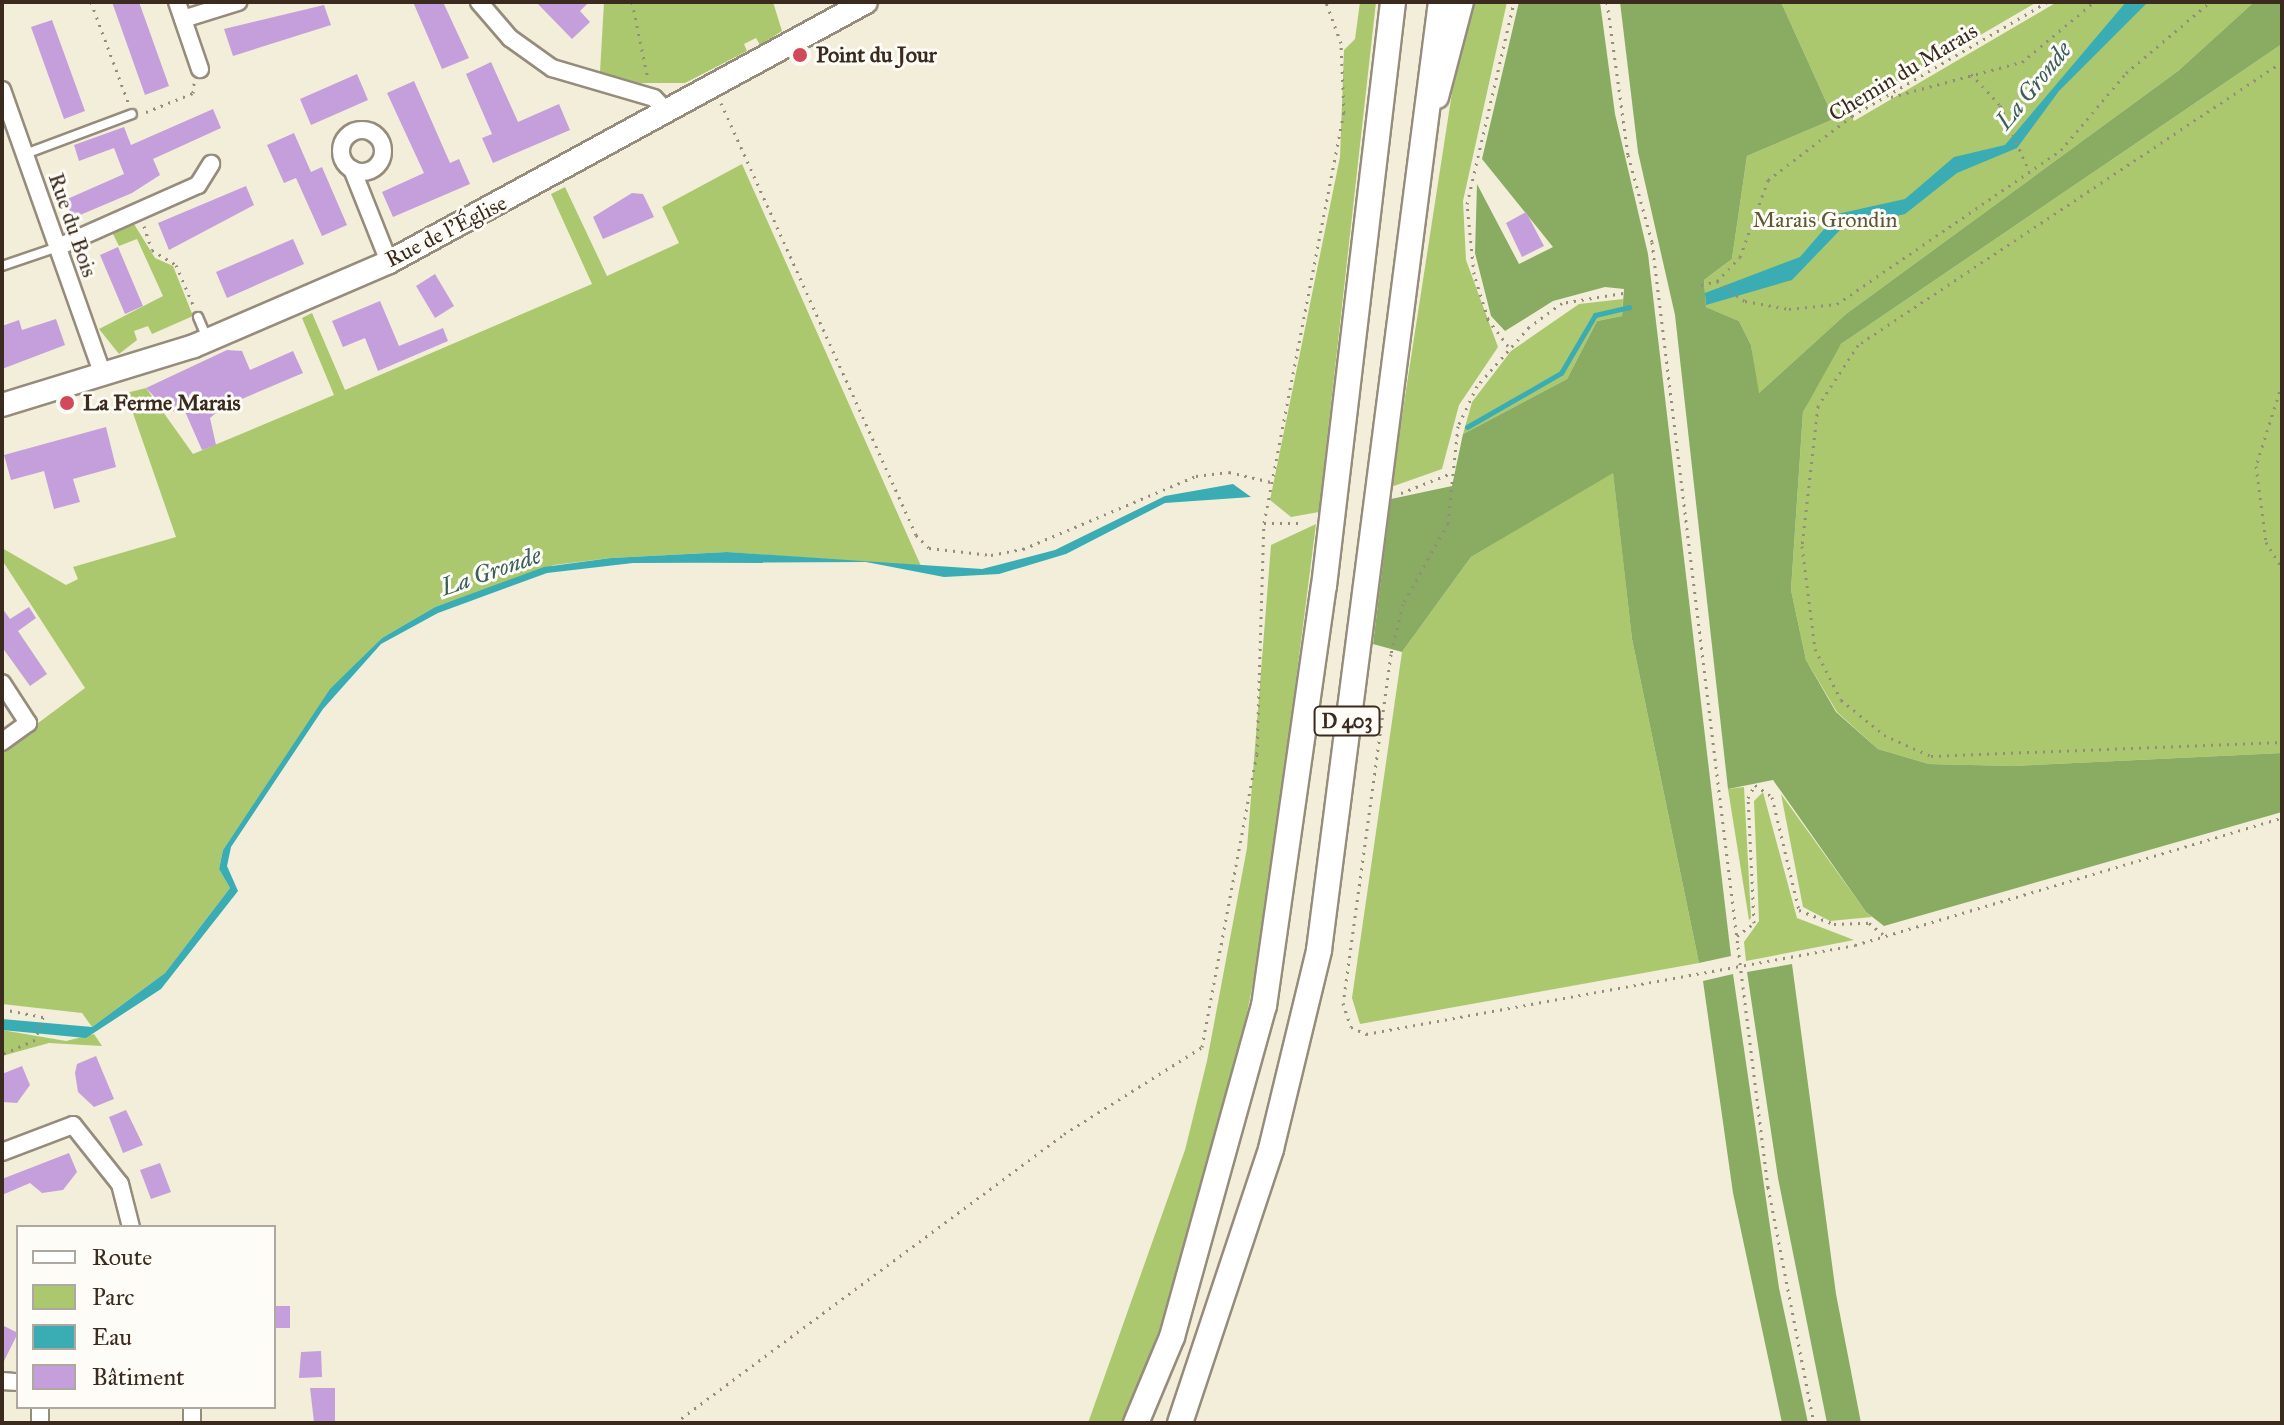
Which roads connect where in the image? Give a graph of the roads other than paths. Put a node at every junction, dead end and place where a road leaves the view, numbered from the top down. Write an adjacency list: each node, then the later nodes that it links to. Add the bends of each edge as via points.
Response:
1 (177, 2): 8 (street)
2 (238, 2): 8 (street)
3 (479, 2): 11 (street, via 510,38 552,68)
4 (866, 2): 11 (street, Rue de l'Église)
5 (1391, 2): 28 (main road, D 403, via 1324,586 1264,1006 1172,1337)
6 (1441, 2): 13 (main road, D 403)
7 (1462, 2): 13 (street)
8 (183, 19): 9 (street)
9 (200, 69)
10 (2, 90): 14 (street, Rue du Bois)
11 (660, 104): 18 (street, Rue de l'Église)
12 (132, 114): 14 (lane)
13 (1427, 137): 29 (main road, D 403, via 1319,950 1271,1149)
14 (25, 154): 17 (street, Rue du Bois)
15 (211, 164): 17 (street, via 198,185)
16 (352, 169): 18 (street)
17 (58, 247): 19 (lane); 22 (street, Rue du Bois)
18 (389, 262): 21 (street, Rue de l'Église)
19 (2, 266)
20 (198, 317): 21 (lane)
21 (208, 340): 22 (street, Rue de l'Église)
22 (103, 376): 23 (street, Rue de l'Église)
23 (2, 405)
24 (2, 683): 25 (street, via 28,723)
25 (2, 742)
26 (2, 1152): 27 (street, via 73,1125 120,1184)
27 (130, 1225)
28 (1136, 1423)
29 (1180, 1423)

